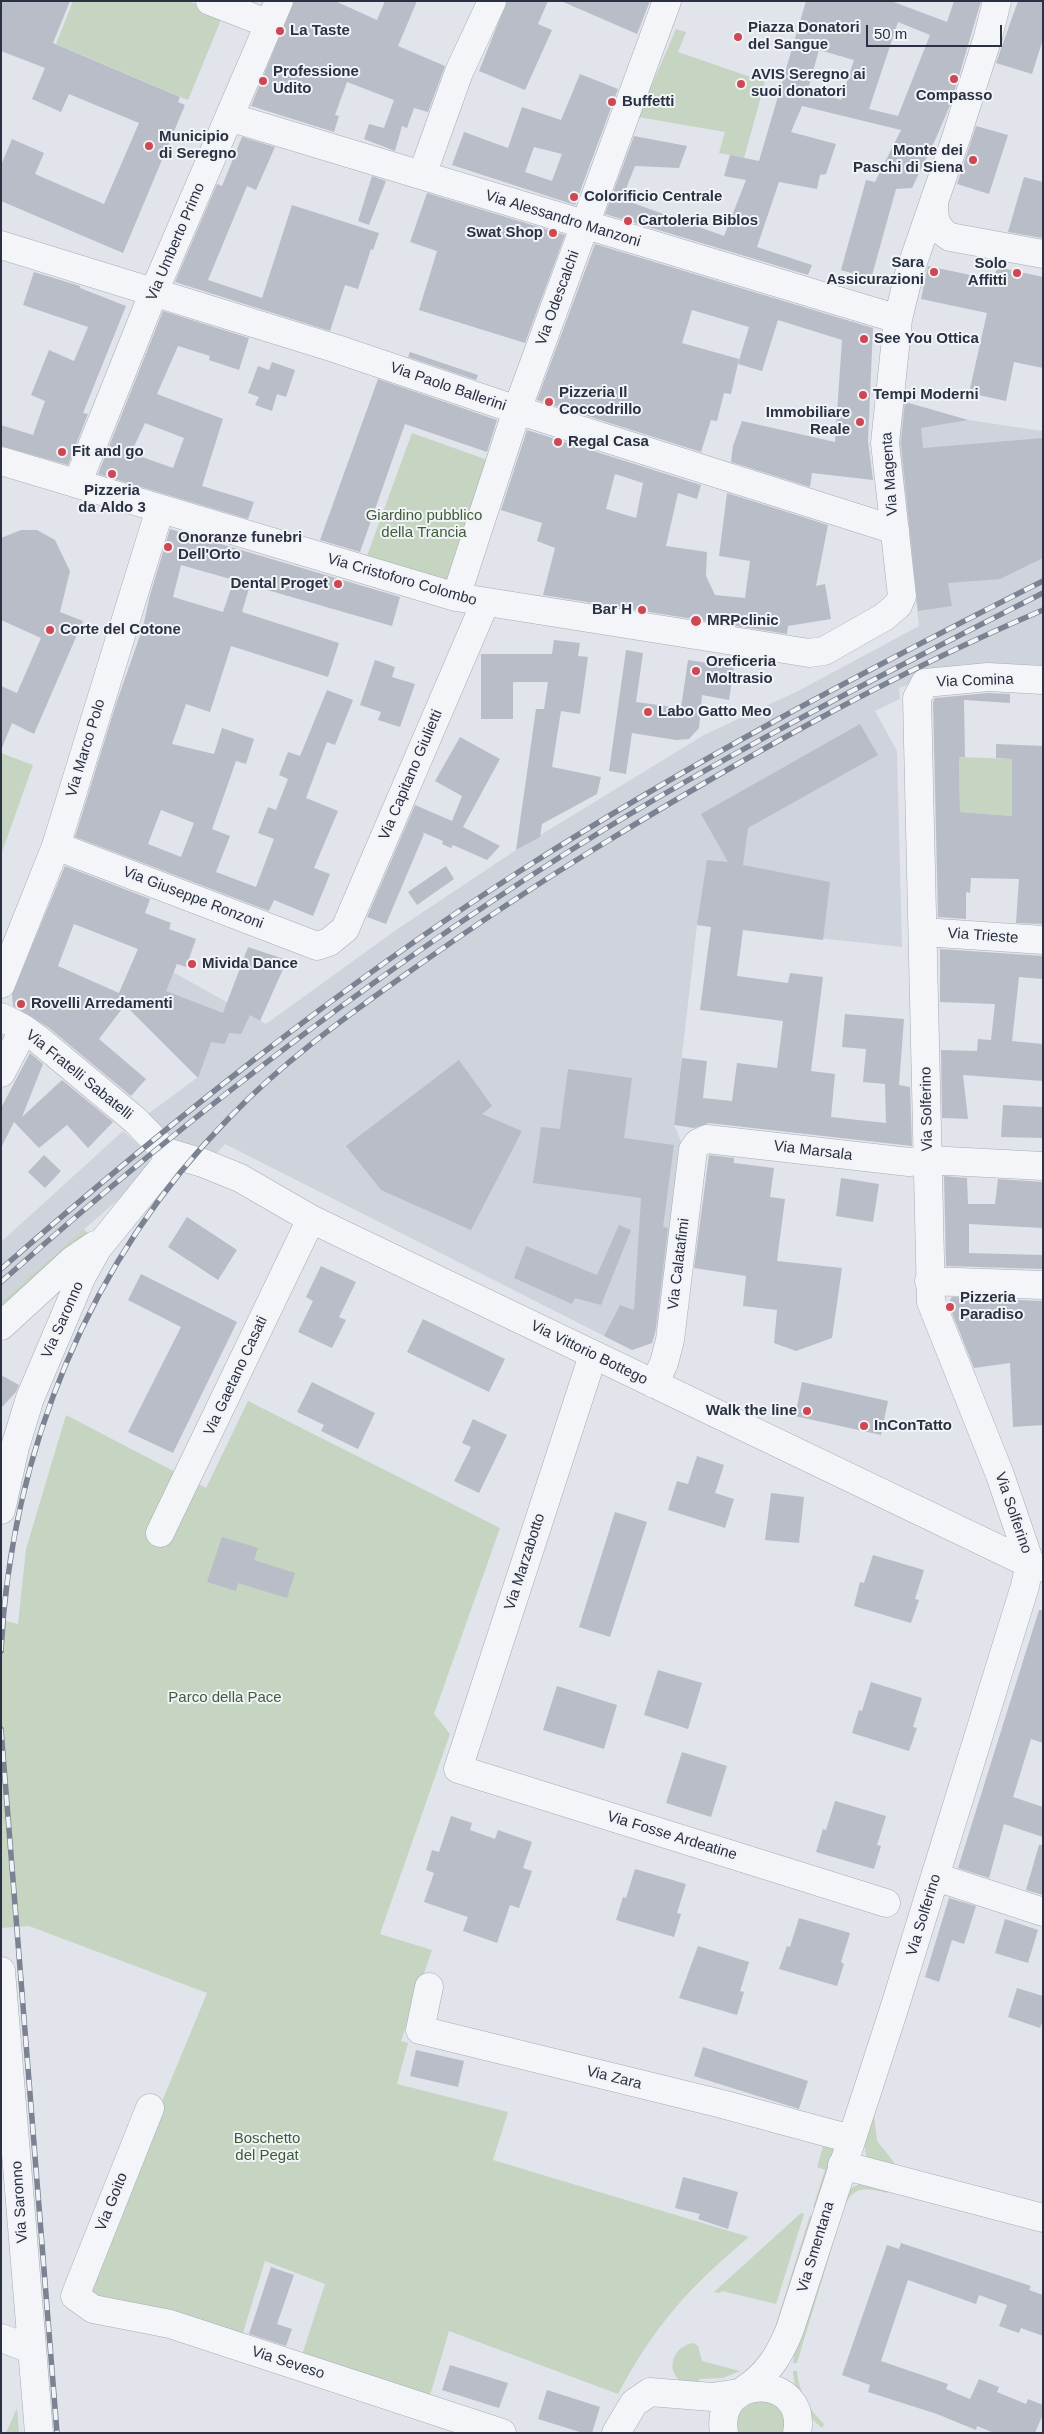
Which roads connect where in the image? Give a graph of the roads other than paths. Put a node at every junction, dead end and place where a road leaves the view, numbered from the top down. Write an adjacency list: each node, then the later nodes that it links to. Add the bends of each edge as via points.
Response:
1 (210, 1): 5 (street)
2 (492, 1): 7 (street, via 459,72)
3 (667, 1): 9 (street, Via Odescalchi)
4 (997, 1): 8 (street, Via Magenta)
5 (274, 13): 6 (street, Via Umberto Primo)
6 (229, 117): 7 (street, Via Alessandro Manzoni); 14 (street, Via Umberto Primo)
7 (422, 175): 9 (street, Via Alessandro Manzoni)
8 (934, 204): 10 (street, Via Magenta, via 936,224); 13 (street, Via Magenta)
9 (584, 226): 15 (street, Via Alessandro Manzoni); 16 (street, Via Odescalchi)
10 (950, 237): 12 (street); 13 (street, Via Magenta, via 924,255)
11 (1, 245): 14 (street, Via Paolo Ballerini)
12 (1043, 254)
13 (909, 274): 15 (street, Via Magenta)
14 (153, 294): 16 (street, Via Paolo Ballerini, via 337,349); 18 (street, Via Umberto Primo)
15 (898, 319): 20 (street, Via Magenta, via 885,434)
16 (517, 410): 20 (street, Via Paolo Ballerini); 21 (street, Via Odescalchi)
17 (1, 461): 18 (street, Via Cristoforo Colombo)
18 (77, 484): 19 (street, Via Cristoforo Colombo)
19 (160, 508): 21 (street, Via Cristoforo Colombo); 26 (street, Via Marco Polo)
20 (895, 530): 23 (street, Via Magenta, via 902,590)
21 (456, 597): 22 (street, Via Cristoforo Colombo)
22 (485, 603): 23 (street, Via Cristoforo Colombo, via 809,653 824,651); 29 (street, Via Capitano Giulietti, via 345,929)
23 (892, 612)
24 (1043, 680): 25 (street, Via Comina, via 988,677 925,683)
25 (917, 698): 27 (street, Via Solferino)
26 (56, 846): 29 (street, Via Giuseppe Ronzoni, via 317,946); 30 (street, Via Marco Polo)
27 (923, 932): 28 (street, Via Trieste); 36 (street, Via Solferino)
28 (1043, 940)
29 (329, 942)
30 (1, 984)
31 (13, 1023): 32 (street); 33 (street, Via Fratelli Sabatelli, via 135,1120)
32 (1, 1073)
33 (152, 1139): 35 (street, Via Vittorio Bottego)
34 (698, 1143): 36 (street, Via Marsala, via 707,1139 910,1162); 44 (street, Via Calatafimi, via 692,1150 670,1340)
35 (173, 1155): 38 (street, Via Vittorio Bottego, via 240,1178); 39 (street, Via Saronno)
36 (928, 1160): 37 (street, Via Marsala); 40 (street, Via Solferino)
37 (1043, 1166)
38 (311, 1219): 43 (street, Via Vittorio Bottego); 46 (street, Via Gaetano Casati)
39 (115, 1227): 42 (street, via 73,1260); 45 (street, Via Saronno, via 88,1264 47,1355 22,1422)
40 (929, 1281): 41 (street); 47 (street, Via Solferino, via 931,1302)
41 (1043, 1285)
42 (1, 1326)
43 (593, 1355): 44 (street, Via Vittorio Bottego); 48 (street, Via Marzabotto)
44 (654, 1384): 47 (street, Via Vittorio Bottego)
45 (1, 1510)
46 (160, 1533)
47 (1036, 1567): 49 (street, Via Solferino, via 1026,1586)
48 (458, 1769): 50 (street, Via Fosse Ardeatine)
49 (936, 1877): 51 (street); 55 (street, Via Solferino)
50 (886, 1903)
51 (1043, 1912)
52 (1, 1971): 56 (street, Via Saronno)
53 (429, 1987): 55 (street, Via Zara, via 420,2030)
54 (150, 2108): 59 (street, Via Goito)
55 (851, 2139): 57 (street, Via Solferino)
56 (8, 2148): 62 (street, Via Saronno)
57 (842, 2165): 58 (street); 60 (street, Via Smentana)
58 (1043, 2218)
59 (74, 2296): 67 (street, Via Seveso, via 93,2309 170,2324)
60 (790, 2329): 63 (street, Via Smentana, via 773,2364); 65 (street, Via Smentana, via 786,2367)
61 (1, 2338): 62 (street)
62 (30, 2349): 66 (street, Via Saronno)
63 (742, 2392): 64 (street, via 712,2397); 65 (street, via 760,2386 773,2388 784,2395); 69 (street, via 731,2401 726,2411)
64 (668, 2393): 68 (street, via 650,2392 639,2398); 69 (street, via 703,2414)
65 (795, 2416): 70 (street)
66 (39, 2433)
67 (502, 2433)
68 (616, 2433)
69 (723, 2433)
70 (817, 2433)

